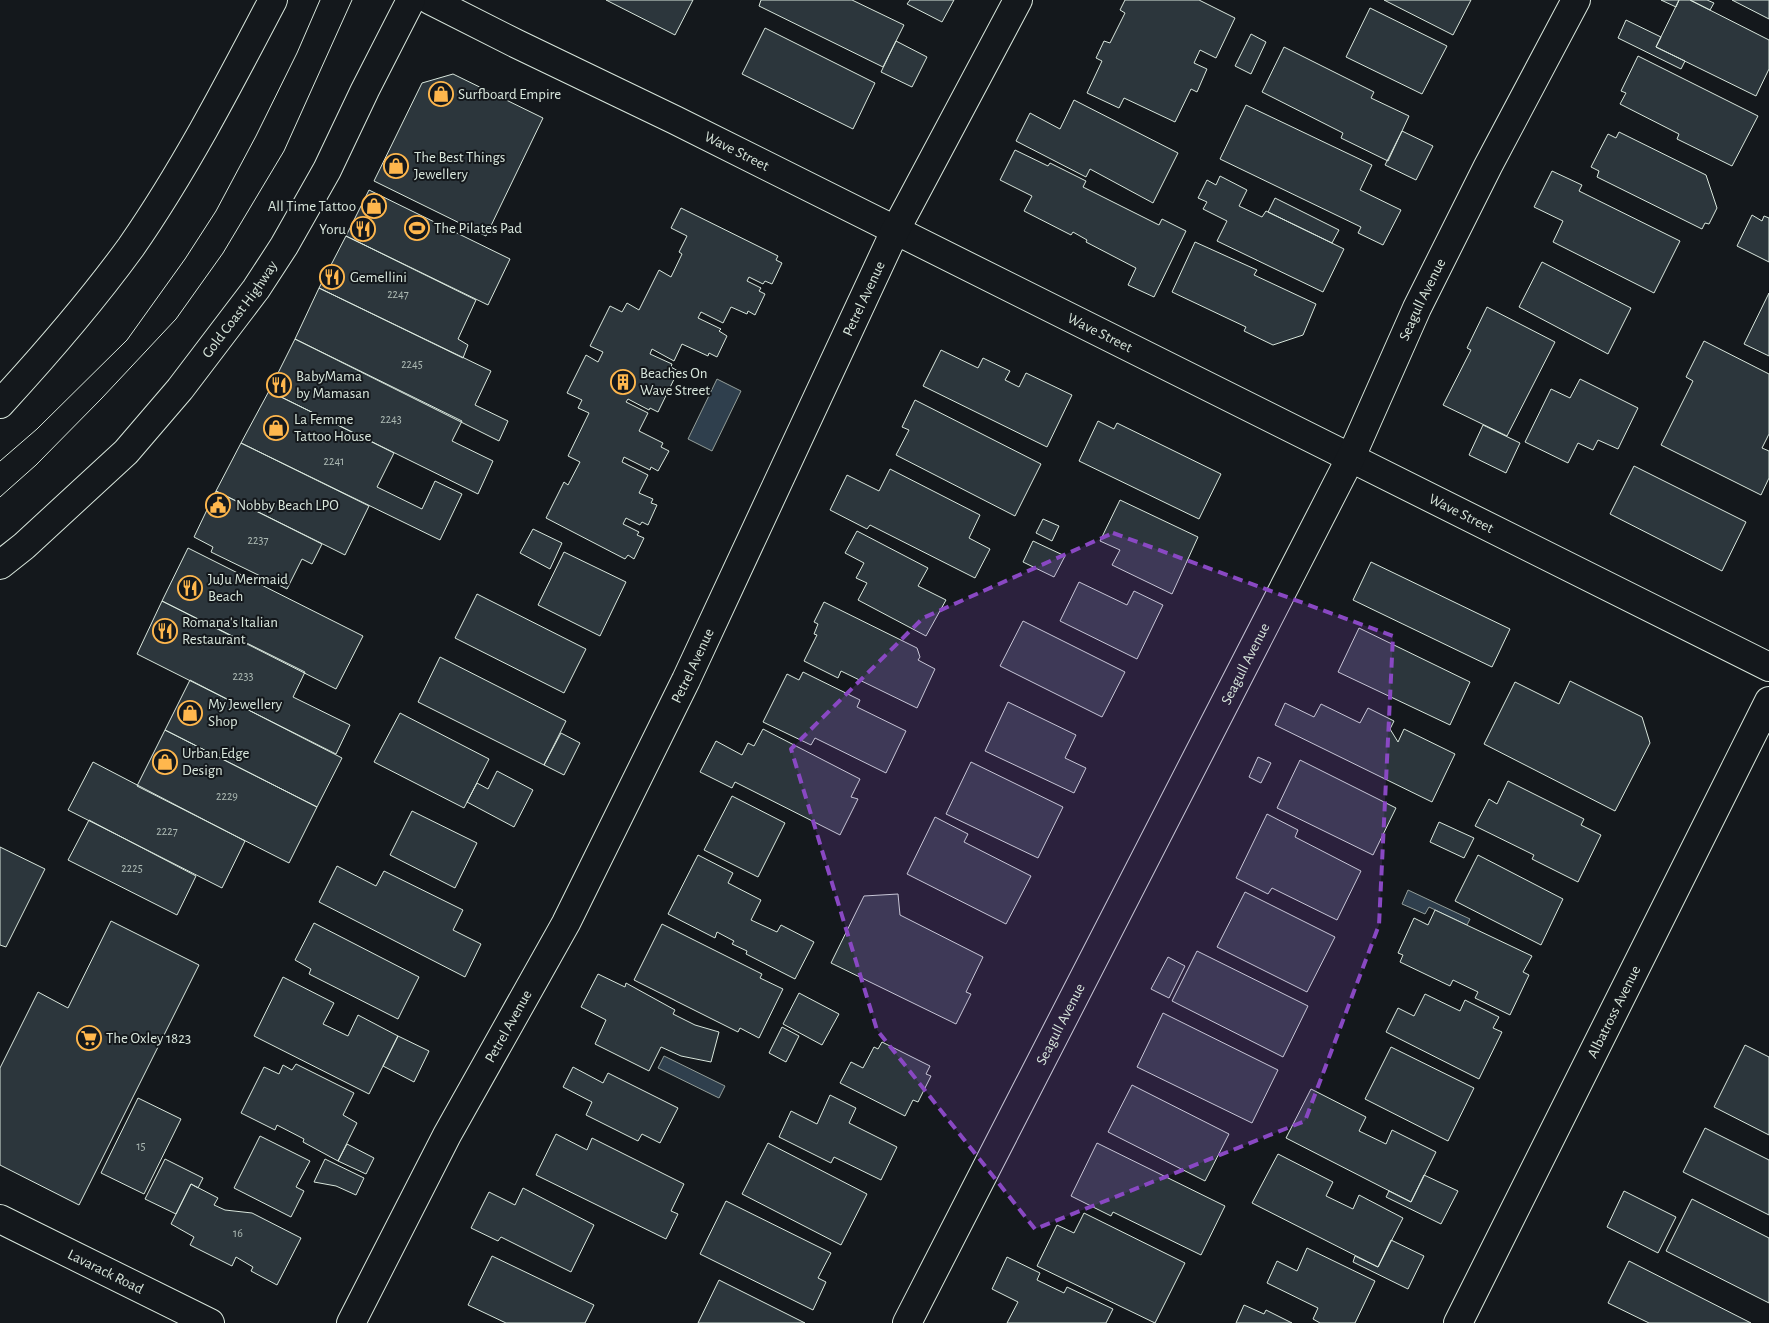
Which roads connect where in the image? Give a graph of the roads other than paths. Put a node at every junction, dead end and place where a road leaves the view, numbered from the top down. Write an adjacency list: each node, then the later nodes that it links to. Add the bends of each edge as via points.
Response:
1 (273, 0): 7 (main road, via 176,178 130,247 74,320)
2 (411, 0): 9 (main road, Gold Coast Highway, via 327,170 256,289 180,389 126,452)
3 (430, 0): 6 (main road, Wave Street)
4 (1018, 0): 6 (main road, Petrel Avenue)
5 (1576, 0): 8 (main road, Seagull Avenue, via 1422,299)
6 (895, 231): 8 (main road, Wave Street); 14 (main road, Petrel Avenue, via 686,680 570,914 447,1135)
7 (0, 404)
8 (1351, 457): 10 (main road, Wave Street); 15 (main road, Seagull Avenue)
9 (0, 566)
10 (1769, 667)
11 (1769, 701): 16 (main road, Albatross Avenue)
12 (0, 1219): 13 (main road, Lavarack Road)
13 (210, 1323)
14 (351, 1323)
15 (907, 1323)
16 (1458, 1323)

